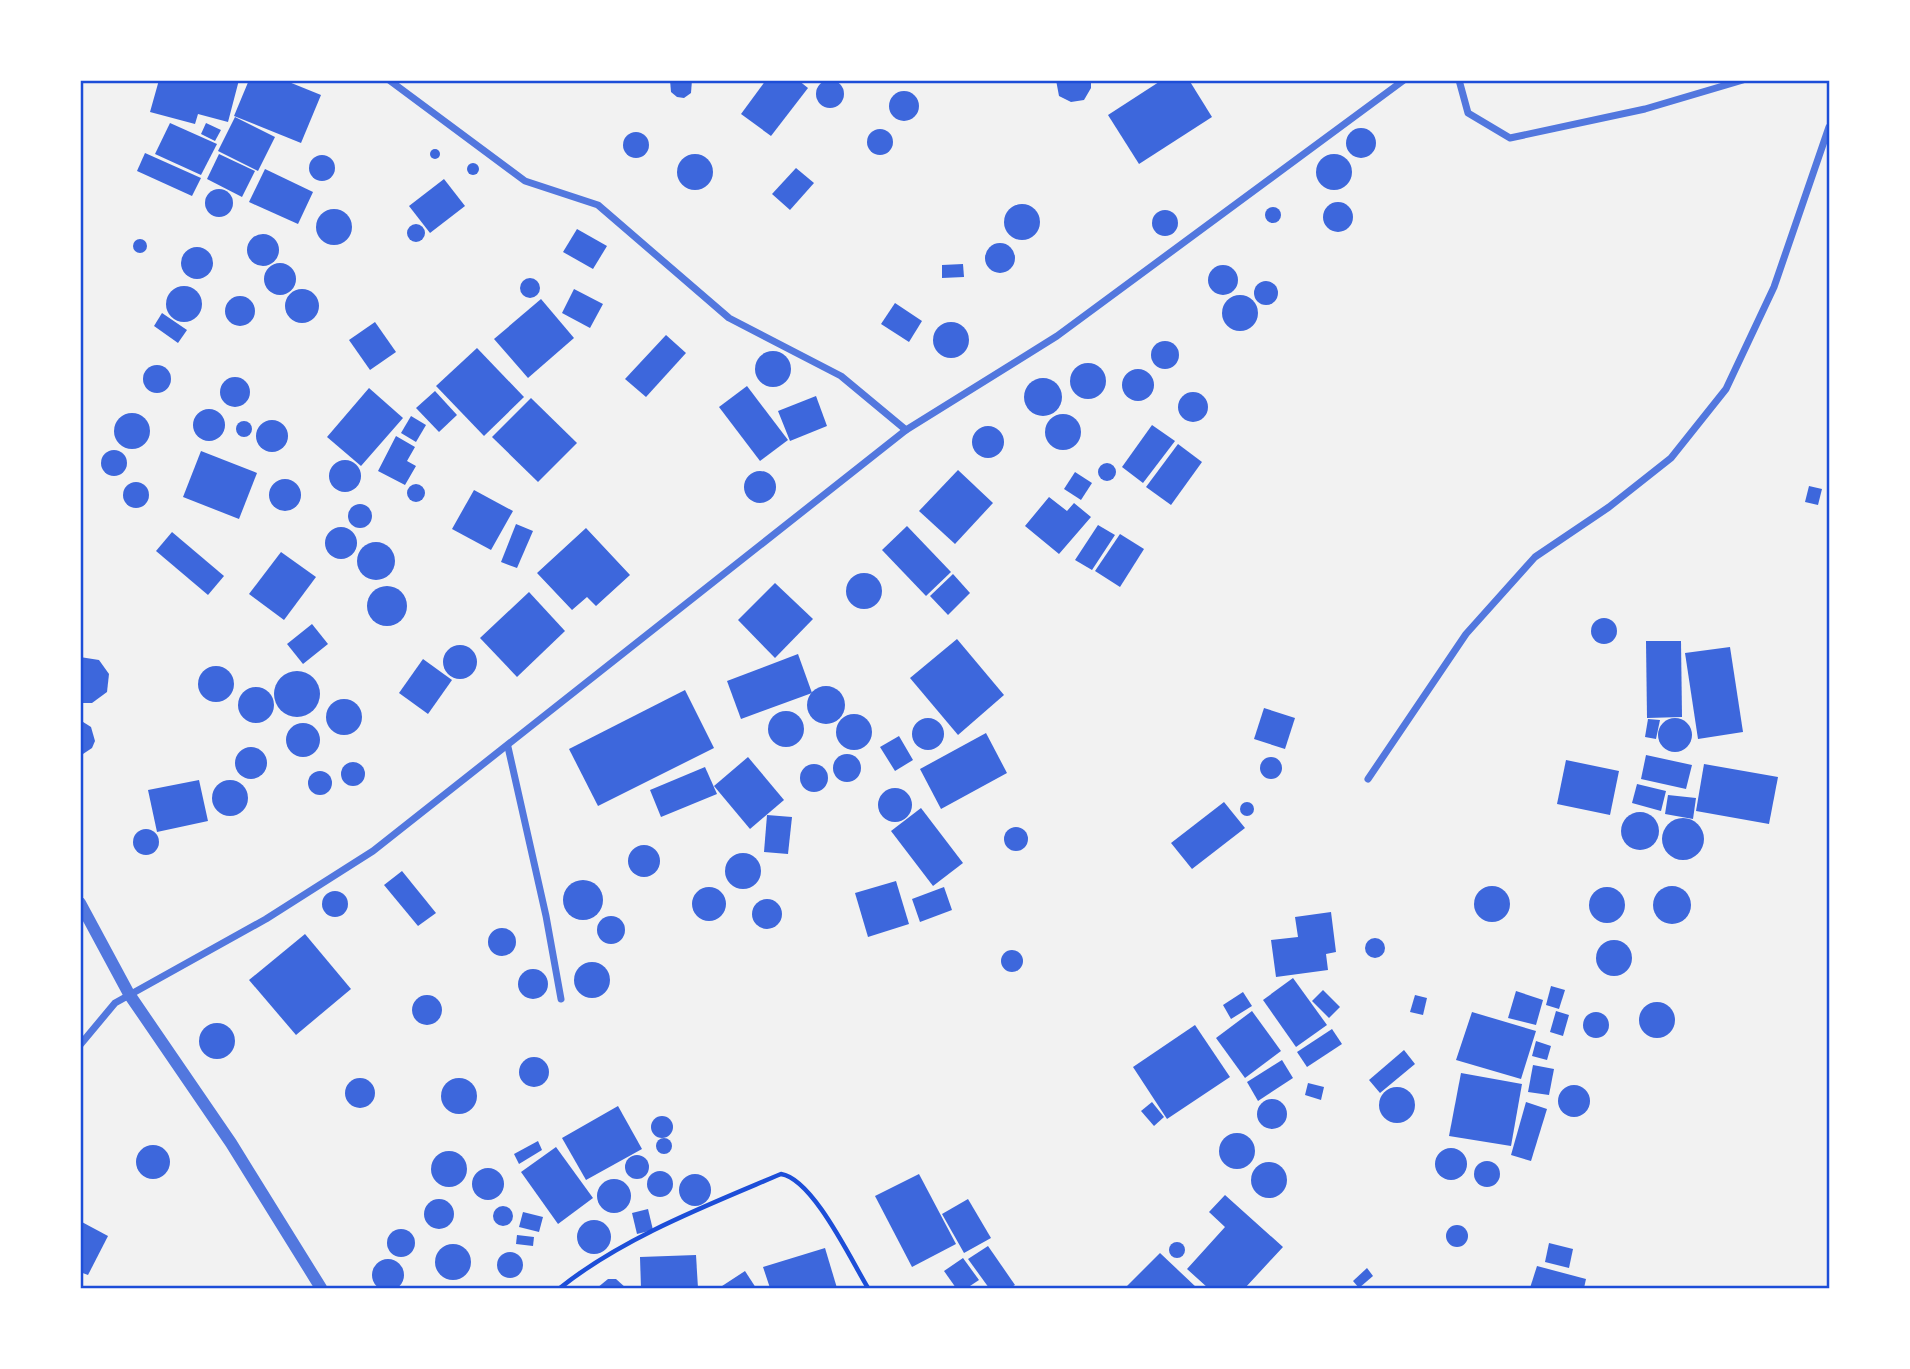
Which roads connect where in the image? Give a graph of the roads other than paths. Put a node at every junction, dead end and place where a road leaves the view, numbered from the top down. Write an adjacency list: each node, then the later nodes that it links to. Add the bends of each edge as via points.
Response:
1 (389, 80): 6 (street, via 525,181 598,205 729,318 841,376)
2 (1404, 80): 6 (street, via 1057,336)
3 (1459, 80): 4 (street, via 1468,113 1510,138 1645,109)
4 (1744, 80)
5 (1829, 127): 8 (street, via 1774,287 1726,389 1671,458 1535,557 1466,634)
6 (906, 430): 7 (street)
7 (508, 747): 10 (street, via 373,851 266,919); 11 (street)
8 (1368, 779)
9 (80, 903): 10 (street)
10 (129, 994): 12 (street, via 115,1003); 13 (street, via 231,1143)
11 (561, 999)
12 (80, 1045)
13 (321, 1289)

